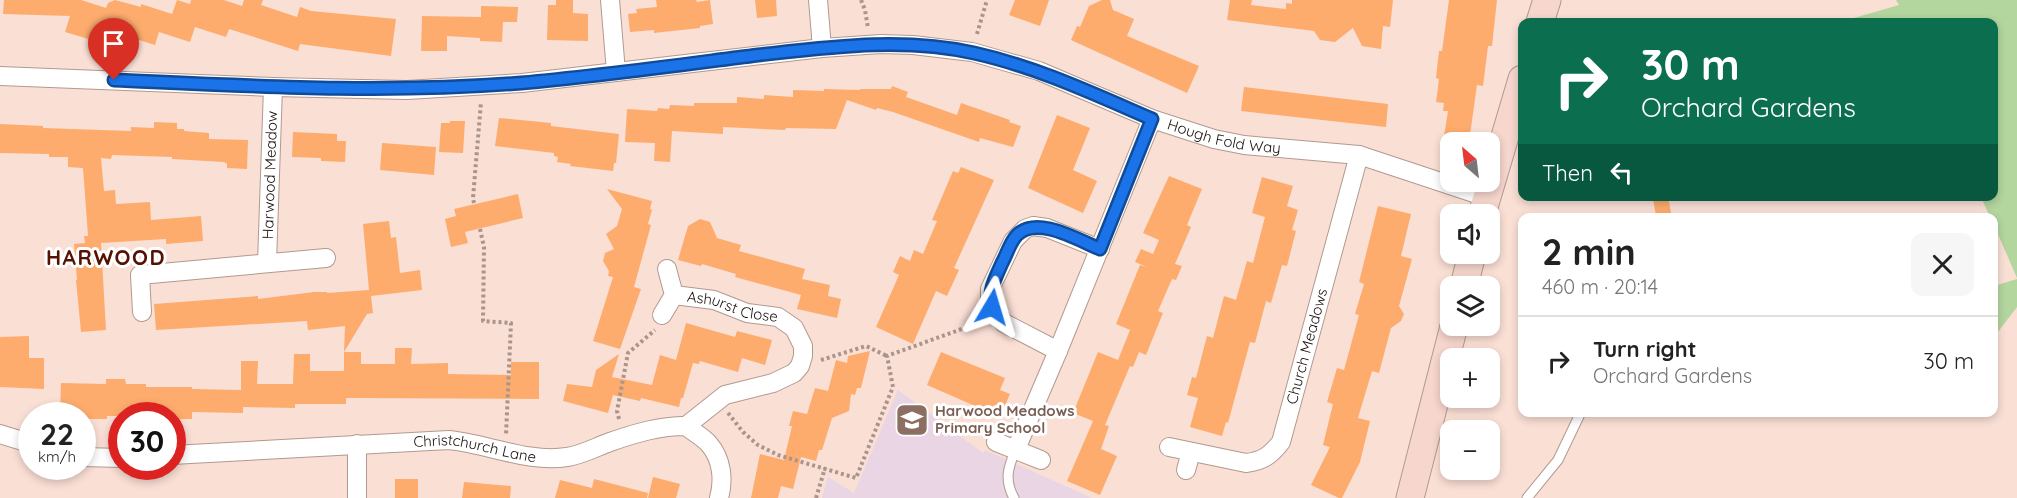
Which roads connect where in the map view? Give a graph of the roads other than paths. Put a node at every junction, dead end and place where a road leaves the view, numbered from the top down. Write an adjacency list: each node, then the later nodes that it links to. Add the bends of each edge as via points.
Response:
1 (610, 0): 6 (street)
2 (818, 0): 5 (street)
3 (1547, 0): 4 (street)
4 (1541, 18)
5 (822, 48): 6 (street, Hough Fold Way); 10 (street, Hough Fold Way, via 913,45 972,52 1039,71)
6 (616, 72): 8 (street, Hough Fold Way, via 407,90)
7 (0, 76): 8 (street, Hough Fold Way)
8 (273, 87): 16 (street, Harwood Meadow)
9 (1518, 92): 13 (street)
10 (1152, 119): 11 (street, Hough Fold Way, via 1235,143); 14 (street)
11 (1359, 155): 12 (street, Hough Fold Way); 31 (street, Church Meadows, via 1281,442 1267,457 1246,463)
12 (1479, 204)
13 (1485, 204)
14 (1100, 249): 22 (street); 22 (street, via 1033,226 1012,241 990,289 992,307 1004,323)
15 (326, 258): 16 (street)
16 (267, 263): 19 (street, via 140,275)
17 (667, 269): 18 (street, Ashurst Close)
18 (674, 295): 20 (street, Ashurst Close); 24 (street, Ashurst Close, via 714,300 747,313 778,317 800,337 803,356 794,373 773,383 725,395)
19 (142, 312)
20 (662, 315)
21 (1451, 336): 38 (street)
22 (1058, 351): 30 (street)
23 (1579, 417): 39 (lane, via 1558,460)
24 (686, 426): 28 (street, Christchurch Lane, via 651,429 568,457 544,457 449,440); 36 (street, via 710,445 720,465 723,484)
25 (0, 434): 26 (street)
26 (18, 440)
27 (996, 442): 30 (street)
28 (357, 444): 32 (street, Christchurch Lane); 35 (street)
29 (1169, 447): 31 (street, Church Meadows)
30 (1016, 449): 33 (street); 37 (lane, via 1007,473)
31 (1191, 452): 34 (street)
32 (186, 454)
33 (1041, 460)
34 (1186, 470)
35 (357, 498)
36 (719, 498)
37 (1014, 498)
38 (1410, 498)
39 (1527, 498)

